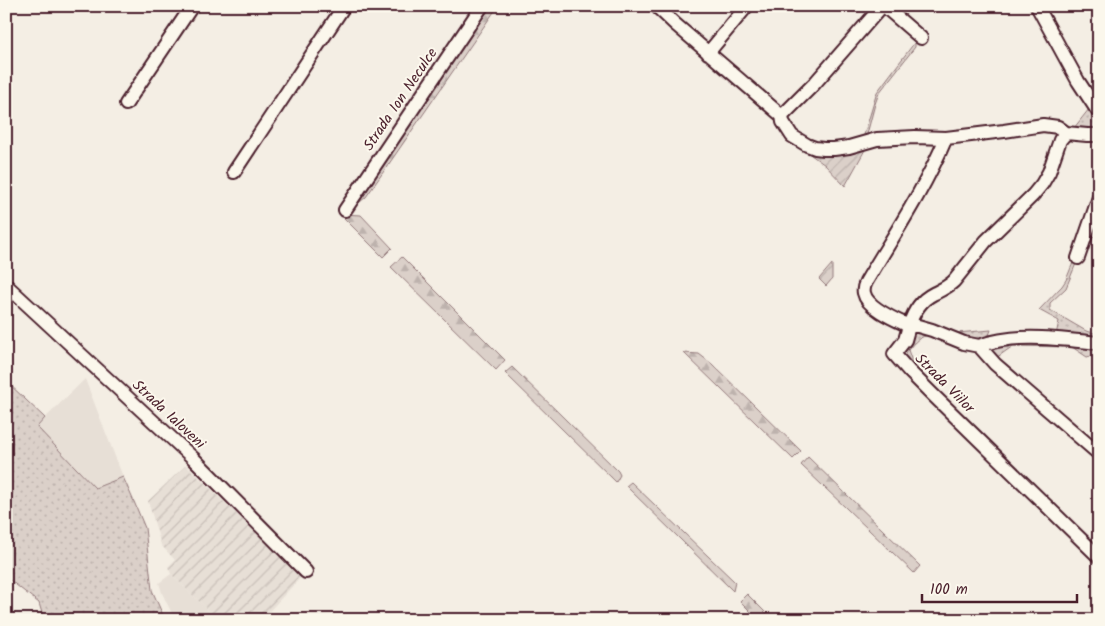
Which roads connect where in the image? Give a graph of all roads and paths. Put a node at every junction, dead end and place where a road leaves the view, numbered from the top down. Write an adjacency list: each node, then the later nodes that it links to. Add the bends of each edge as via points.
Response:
1 (192, 6): 10 (street)
2 (344, 6): 16 (street)
3 (482, 6): 18 (street, Strada Ion Neculce)
4 (656, 6): 9 (street)
5 (747, 6): 9 (street)
6 (883, 6): 8 (street); 12 (street)
7 (1037, 6): 11 (street)
8 (921, 38)
9 (708, 53): 12 (street)
10 (126, 104)
11 (1099, 113)
12 (782, 116): 15 (street, via 792,136 815,148 842,148 877,139)
13 (1066, 133): 14 (street); 15 (street, via 1058,127 1043,125); 21 (street, via 1060,140 1049,172 1033,195 986,240 949,286 924,300)
14 (1099, 135)
15 (946, 138): 21 (street, via 863,291 872,305)
16 (234, 172)
17 (1099, 197): 19 (street)
18 (345, 210)
19 (1078, 258)
20 (6, 285): 26 (street, Strada Ialoveni, via 193,458)
21 (909, 326): 23 (street, Strada Viilor); 25 (street, Strada Viilor, via 905,340 894,354)
22 (1099, 343): 23 (street, via 1025,337)
23 (979, 346): 24 (street, via 995,364)
24 (1099, 454)
25 (1099, 557)
26 (306, 572)

